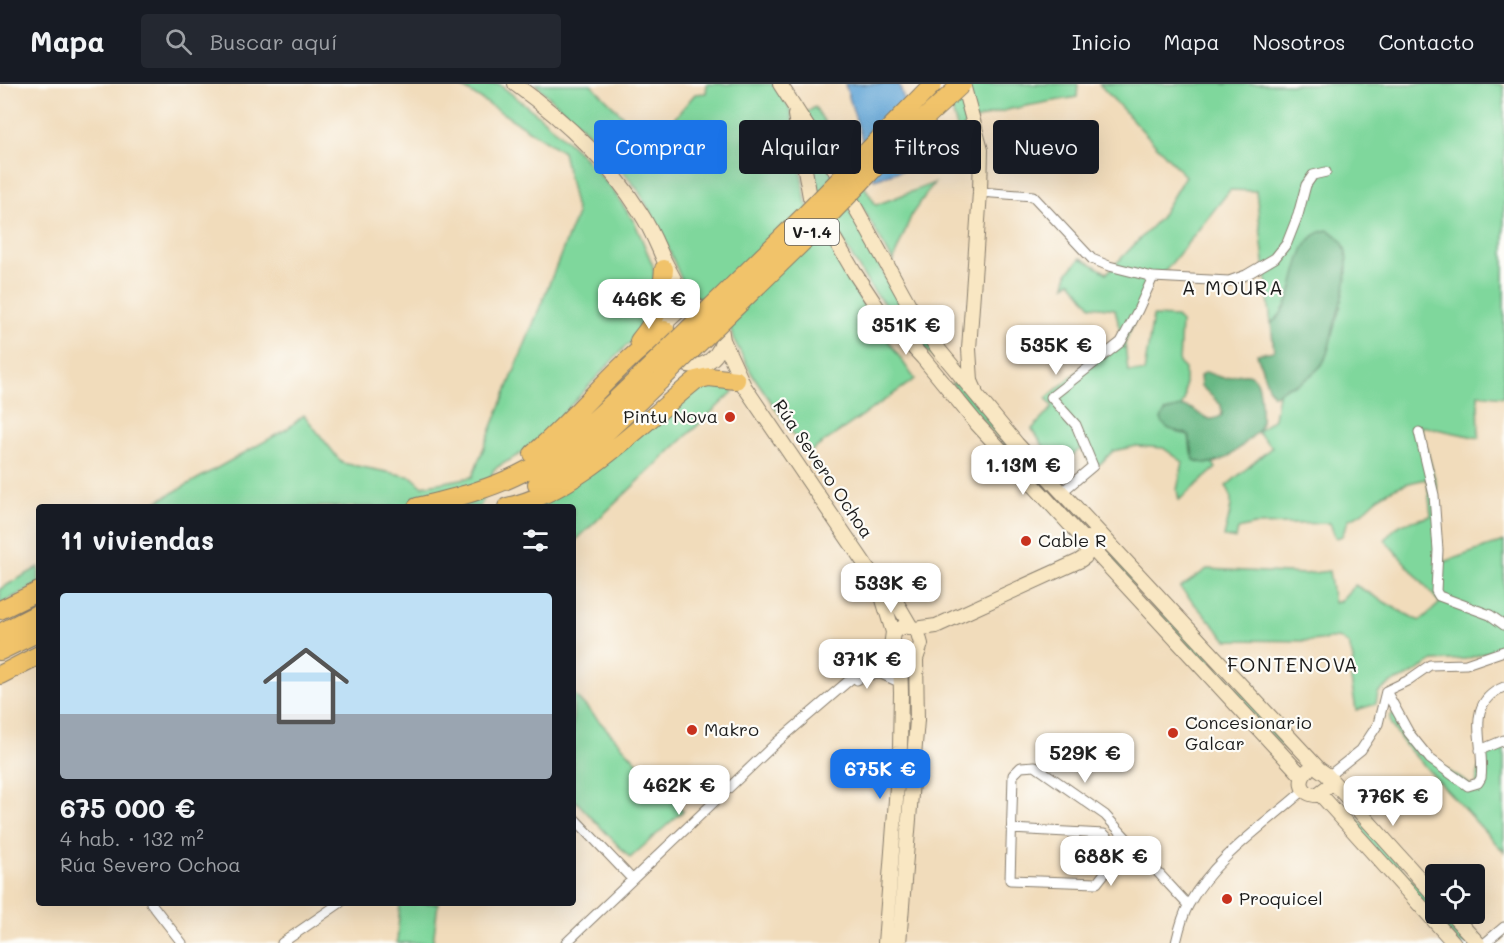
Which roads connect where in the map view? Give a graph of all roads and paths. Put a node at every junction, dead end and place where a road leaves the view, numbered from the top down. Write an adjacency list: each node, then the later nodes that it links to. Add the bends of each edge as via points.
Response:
1 (515, 84): 10 (main road, via 601,161 640,212)
2 (780, 84): 5 (main road)
3 (933, 84): 21 (highway, V-1.4, bridge)
4 (962, 84): 7 (main road, via 981,150); 21 (highway, V-1.4, bridge, via 900,141 818,227)
5 (793, 104): 8 (main road); 9 (main road, via 810,197)
6 (1326, 172): 11 (street, via 1313,175 1306,185 1287,243 1262,266 1229,281)
7 (980, 192): 11 (street, via 1033,196 1092,259); 16 (main road)
8 (866, 228): 9 (main road, via 851,205 839,200 827,208); 17 (main road, via 918,321)
9 (830, 231): 12 (main road)
10 (663, 262): 13 (main road); 14 (main road, via 670,311); 20 (highway, via 658,313)
11 (1152, 277): 26 (street, via 1121,342 1051,397 1076,425 1093,466)
12 (868, 294): 19 (main road, via 947,374); 31 (main road, via 977,424)
13 (689, 307): 14 (main road, via 674,314); 15 (main road, Rúa Severo Ochoa, via 714,315 720,322)
14 (666, 326): 18 (main road, Rúa Severo Ochoa, via 664,340 672,357 680,363); 20 (highway)
15 (723, 340): 18 (main road, via 721,349); 22 (main road, Rúa Severo Ochoa)
16 (969, 350): 17 (main road, via 955,360); 19 (main road)
17 (948, 360): 19 (main road)
18 (704, 364): 22 (main road, Rúa Severo Ochoa); 23 (highway)
19 (964, 370): 25 (main road, via 984,404)
20 (618, 371): 27 (highway, via 533,454)
21 (656, 373): 27 (highway, V-1.4, via 530,469); 29 (highway, V-1.4, via 599,440 553,475)
22 (740, 383): 23 (highway, via 709,377 696,380); 34 (main road, Rúa Severo Ochoa)
23 (634, 431): 30 (highway, via 588,469 535,499)
24 (1419, 432): 39 (street, via 1434,495 1436,591 1439,596 1490,615)
25 (1017, 444): 26 (main road); 32 (main road, via 1033,471 1080,523)
26 (1062, 492): 56 (main road)
27 (453, 498): 28 (highway, V-1.4)
28 (429, 504)
29 (501, 504)
30 (518, 504)
31 (1074, 528): 32 (main road); 33 (main road, via 1077,550)
32 (1088, 543): 33 (main road, via 1085,557); 35 (main road)
33 (1064, 569): 35 (main road, via 1101,566); 43 (main road)
34 (872, 573): 42 (main road, Rúa Severo Ochoa); 43 (main road, Rúa Severo Ochoa, via 891,593)
35 (1115, 574): 57 (main road)
36 (36, 592): 37 (highway)
37 (0, 610)
38 (36, 615): 40 (highway)
39 (1504, 625)
40 (0, 633)
41 (36, 634): 44 (highway)
42 (892, 637): 43 (main road, via 900,627); 47 (main road, Rúa Severo Ochoa); 53 (street, via 873,660)
43 (916, 637): 47 (main road, via 909,657); 72 (main road, via 917,720)
44 (0, 651)
45 (1504, 651): 52 (street, via 1466,664 1430,665)
46 (36, 657): 48 (highway)
47 (898, 657): 49 (street); 50 (main road, Rúa Severo Ochoa)
48 (0, 675)
49 (865, 675): 50 (street, via 881,674); 53 (street)
50 (901, 683): 71 (main road, Rúa Severo Ochoa)
51 (1504, 687): 55 (street, via 1491,692 1483,702 1479,715)
52 (1386, 691): 55 (street, via 1409,733 1430,759 1468,786 1481,778); 56 (street, via 1378,724 1360,750)
53 (824, 701): 61 (street)
54 (1504, 740): 55 (street)
55 (1480, 750)
56 (1324, 774): 57 (main road, via 1310,769); 58 (main road, via 1327,787); 62 (main road)
57 (1303, 783): 58 (main road, via 1313,795); 63 (street, via 1224,858)
58 (1320, 794): 74 (main road)
59 (576, 820): 61 (street)
60 (1011, 829): 60 (street, via 1010,880 1097,884 1115,860 1115,845 1104,834); 63 (street, via 1013,775 1021,767 1035,766 1105,815)
61 (632, 879): 70 (street)
62 (1425, 885)
63 (1188, 905): 73 (street)
64 (153, 906): 68 (street)
65 (336, 906): 69 (street)
66 (1460, 924): 75 (main road)
67 (1504, 927): 76 (street)
68 (182, 943)
69 (282, 943)
70 (566, 943)
71 (885, 943)
72 (900, 943)
73 (1176, 943)
74 (1454, 943)
75 (1478, 943)
76 (1485, 943)

